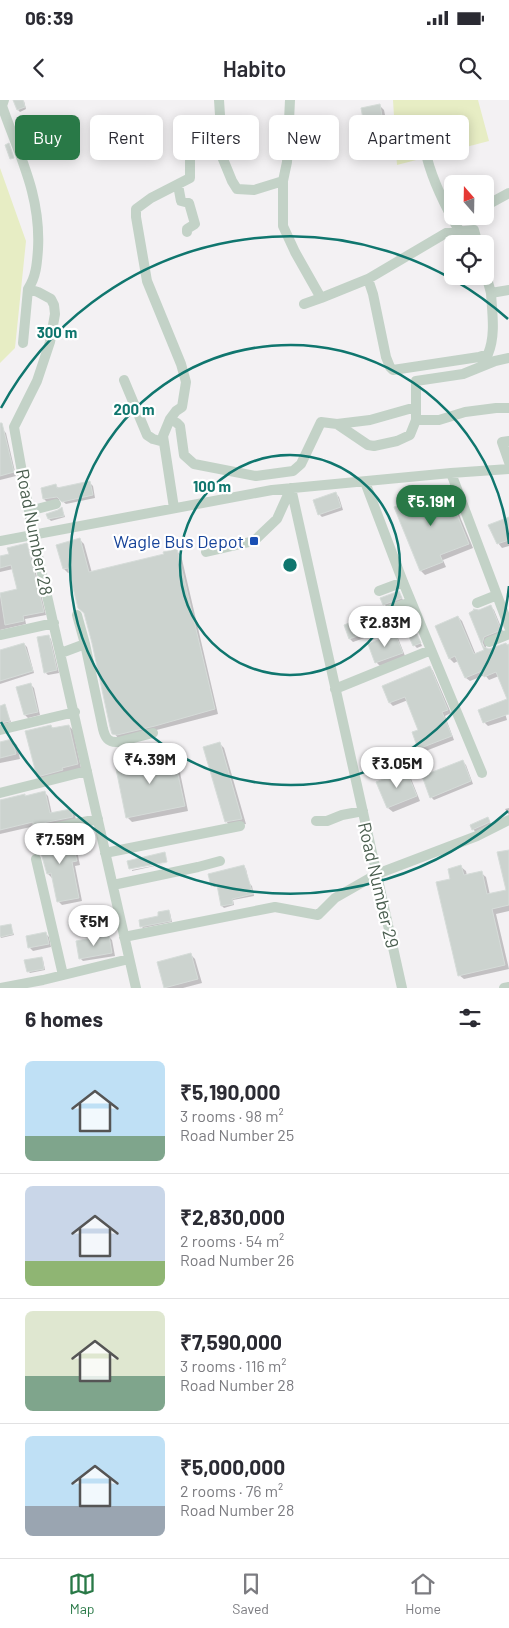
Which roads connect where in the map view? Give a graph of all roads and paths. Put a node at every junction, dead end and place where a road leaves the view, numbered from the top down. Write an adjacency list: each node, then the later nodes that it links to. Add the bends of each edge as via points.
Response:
1 (4, 100): 19 (street, via 2,106 26,168 39,224 37,267 34,281)
2 (219, 100): 4 (street)
3 (290, 100): 8 (street)
4 (220, 115)
5 (190, 160): 9 (street, via 190,178)
6 (223, 160): 8 (street, via 237,189 254,190)
7 (428, 160): 12 (street)
8 (283, 181): 22 (street, via 284,226)
9 (178, 185): 14 (street, via 181,201 189,203 195,224 187,228); 29 (street, via 136,209 147,281 186,382 182,407)
10 (509, 193): 11 (street)
11 (494, 201)
12 (444, 204)
13 (456, 225): 15 (street)
14 (187, 232)
15 (460, 232): 16 (street, via 474,230); 17 (street, via 446,233)
16 (475, 235)
17 (368, 279): 21 (street, via 386,357 393,370 488,354 493,337); 22 (street)
18 (489, 285): 21 (street)
19 (28, 289): 24 (street); 41 (street, Road Number 28, via 52,299 55,314 37,381 14,427)
20 (509, 290): 21 (street)
21 (491, 293)
22 (321, 298): 23 (street)
23 (304, 304)
24 (23, 343)
25 (509, 358): 27 (street, via 464,374 416,381)
26 (124, 380): 33 (street, via 147,435)
27 (416, 407): 30 (street); 31 (street, via 370,420)
28 (509, 408): 30 (street, via 465,412 438,420)
29 (170, 419): 31 (street, via 180,426 184,455 194,464 256,476 293,471 301,464 321,422); 33 (street)
30 (416, 420): 31 (street, via 410,435 397,442 374,446)
31 (337, 424)
32 (509, 441): 34 (street, via 502,442)
33 (164, 442): 40 (street)
34 (509, 462)
35 (509, 469): 36 (street)
36 (451, 473): 37 (street); 47 (street)
37 (365, 482): 38 (street); 45 (street)
38 (291, 488): 40 (street); 44 (street, via 277,519 254,541); 60 (street, Road Number 29)
39 (56, 504): 41 (street)
40 (174, 508): 42 (street)
41 (29, 511): 42 (street, Road Number 28)
42 (33, 534): 43 (street); 52 (street, Road Number 28)
43 (0, 541)
44 (206, 552)
45 (396, 574): 46 (street); 48 (street)
46 (379, 591)
47 (497, 595): 49 (street); 53 (street)
48 (411, 602): 50 (street); 58 (street)
49 (477, 603)
50 (389, 610)
51 (77, 615): 57 (street)
52 (54, 623): 55 (street); 59 (street, Road Number 28)
53 (509, 627)
54 (509, 634): 56 (street)
55 (0, 635)
56 (490, 642)
57 (85, 644): 59 (street); 63 (street, via 106,738 114,743)
58 (431, 650): 60 (street); 65 (street)
59 (61, 653): 61 (street, Road Number 28)
60 (336, 689): 67 (street, Road Number 29)
61 (75, 712): 62 (street); 64 (street, Road Number 28)
62 (0, 730)
63 (153, 733)
64 (87, 771): 66 (street); 68 (street, Road Number 28)
65 (482, 773)
66 (0, 793)
67 (363, 811): 70 (street); 76 (street, Road Number 29)
68 (98, 820): 72 (street); 73 (street, Road Number 28)
69 (509, 820): 76 (street, via 477,836)
70 (316, 821)
71 (240, 826): 73 (street)
72 (35, 832)
73 (105, 853): 77 (street, Road Number 28)
74 (36, 859): 80 (street)
75 (220, 860): 77 (street)
76 (377, 874): 78 (street, via 335,898 318,915 275,907); 84 (street, Road Number 29)
77 (113, 885): 78 (street, Road Number 28)
78 (124, 937): 79 (street, Road Number 28)
79 (129, 959): 80 (street); 83 (street, Road Number 28)
80 (63, 975): 82 (street)
81 (509, 987): 85 (street)
82 (0, 988)
83 (136, 988)
84 (402, 988)
85 (504, 988)

